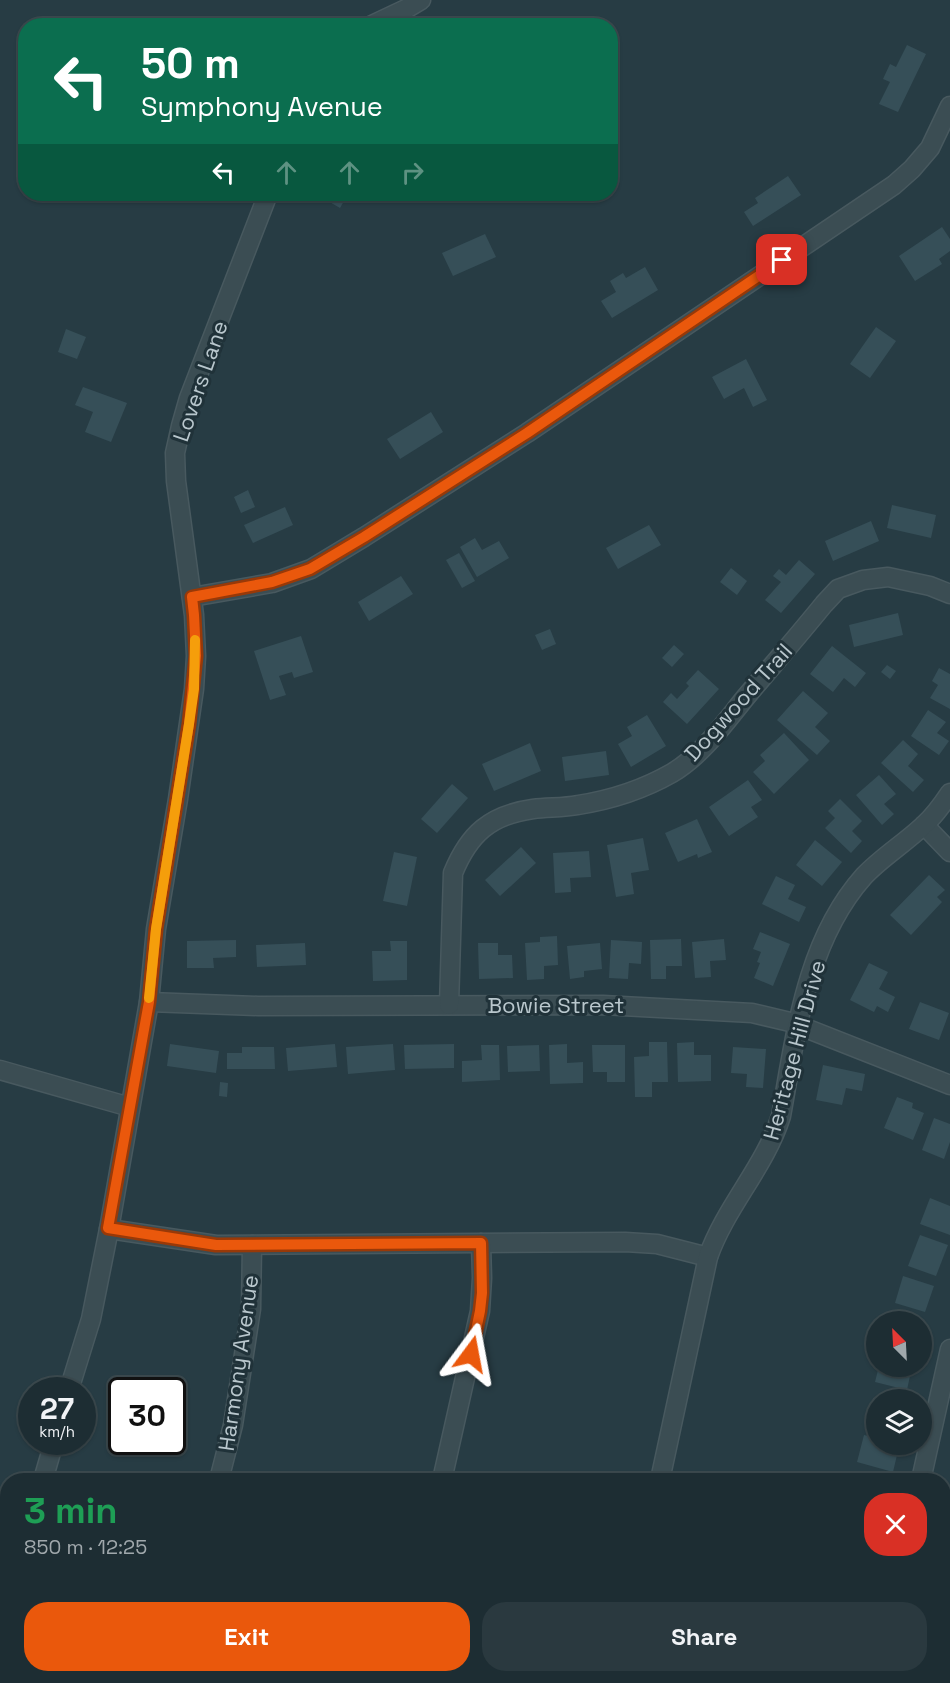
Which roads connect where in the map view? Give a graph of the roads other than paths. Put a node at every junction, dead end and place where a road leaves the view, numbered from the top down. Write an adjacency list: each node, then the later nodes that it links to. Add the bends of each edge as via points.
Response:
1 (421, 0): 2 (street)
2 (386, 18)
3 (950, 106): 6 (street, via 930,148 894,185 527,433 310,569 272,582)
4 (265, 201): 6 (street, Lovers Lane, via 189,398 175,453)
5 (950, 594): 11 (street, Dogwood Trail, via 888,577 838,589 718,731 692,759 672,773 612,799 510,813 474,835 453,873)
6 (192, 597): 10 (street, Lovers Lane, via 194,689 156,929)
7 (950, 793): 8 (street, Heritage Hill Drive)
8 (924, 825): 9 (street); 12 (street, Heritage Hill Drive, via 866,874 843,902 820,948)
9 (950, 852)
10 (149, 1002): 11 (street, Bowie Street); 15 (street, Lovers Lane)
11 (448, 1005): 12 (street, Bowie Street, via 659,1007 752,1013)
12 (798, 1025): 14 (street, Bowie Street); 19 (street, Heritage Hill Drive, via 777,1131 719,1229)
13 (0, 1070): 15 (street)
14 (950, 1085)
15 (130, 1107): 16 (street, Lovers Lane)
16 (108, 1228): 18 (street, via 203,1244); 21 (street, Lovers Lane, via 91,1319)
17 (481, 1243): 18 (street); 19 (street, via 643,1243); 25 (street, via 480,1311)
18 (252, 1245): 24 (street, Harmony Avenue, via 251,1309)
19 (708, 1257): 26 (street, Heritage Hill Drive)
20 (950, 1349): 27 (street)
21 (73, 1377)
22 (50, 1455): 23 (street)
23 (45, 1473)
24 (221, 1473)
25 (444, 1473)
26 (662, 1473)
27 (923, 1473)

